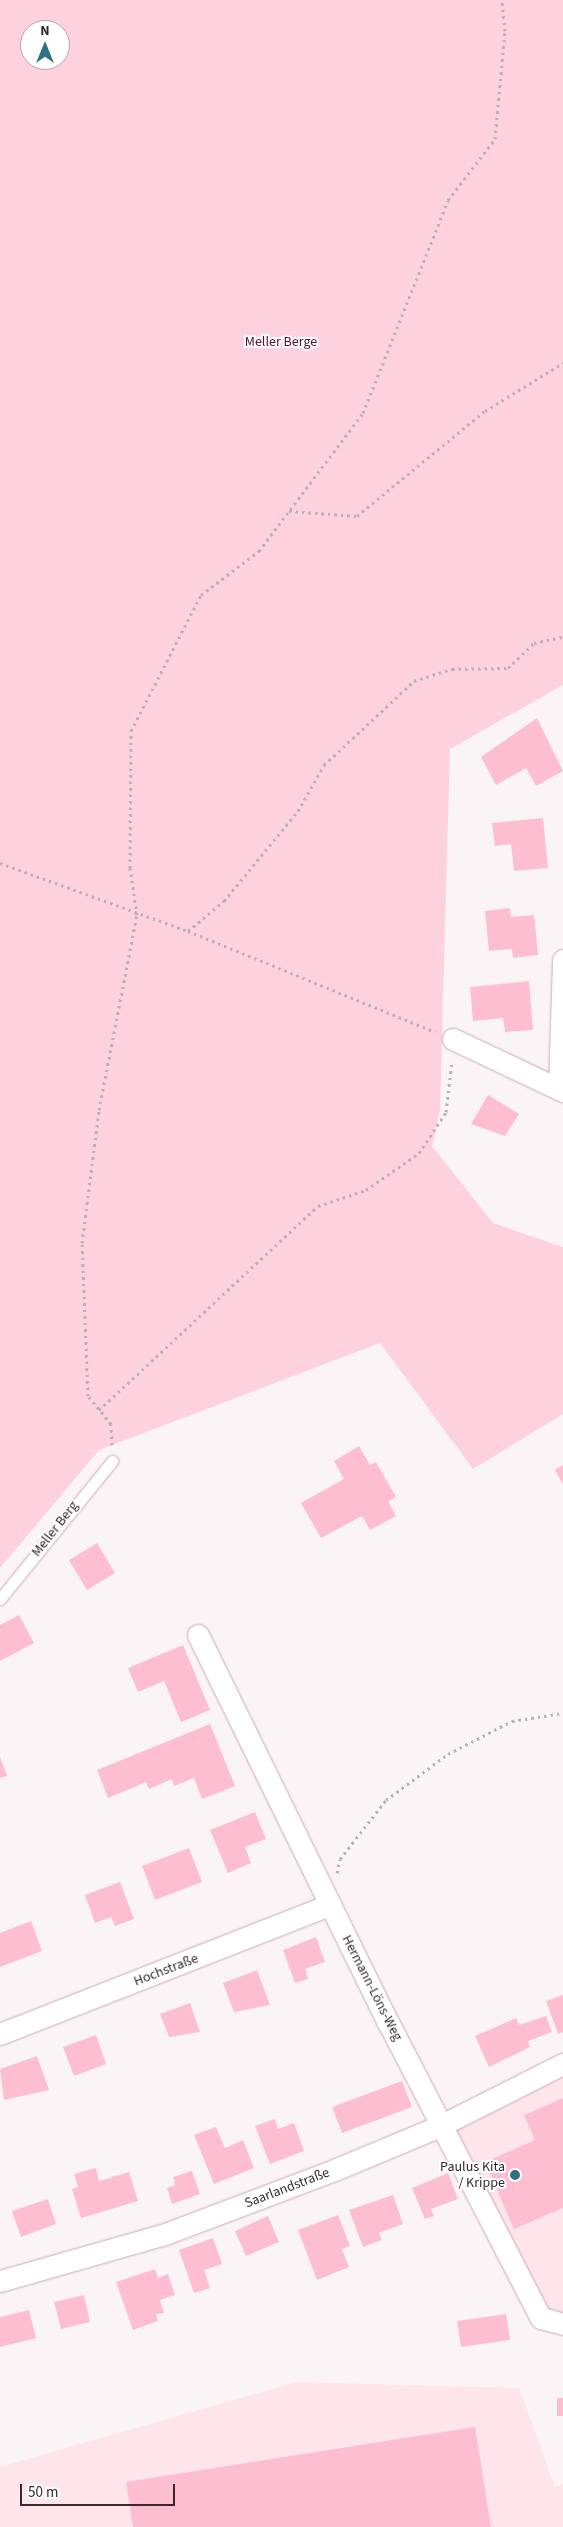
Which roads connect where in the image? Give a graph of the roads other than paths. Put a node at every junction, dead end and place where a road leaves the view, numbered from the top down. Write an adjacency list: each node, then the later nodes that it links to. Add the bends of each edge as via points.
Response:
1 (563, 960): 3 (street)
2 (453, 1039): 3 (street)
3 (561, 1090)
4 (112, 1461): 5 (lane, Meller Berg)
5 (0, 1599)
6 (198, 1635): 7 (street, Hermann-Löns-Weg)
7 (330, 1905): 8 (street, Hochstraße); 10 (street, Hermann-Löns-Weg)
8 (0, 2034)
9 (563, 2064): 10 (street, Saarlandstraße)
10 (442, 2126): 11 (street, Saarlandstraße, via 165,2234); 12 (street, Hermann-Löns-Weg, via 541,2318)
11 (0, 2282)
12 (563, 2324)

